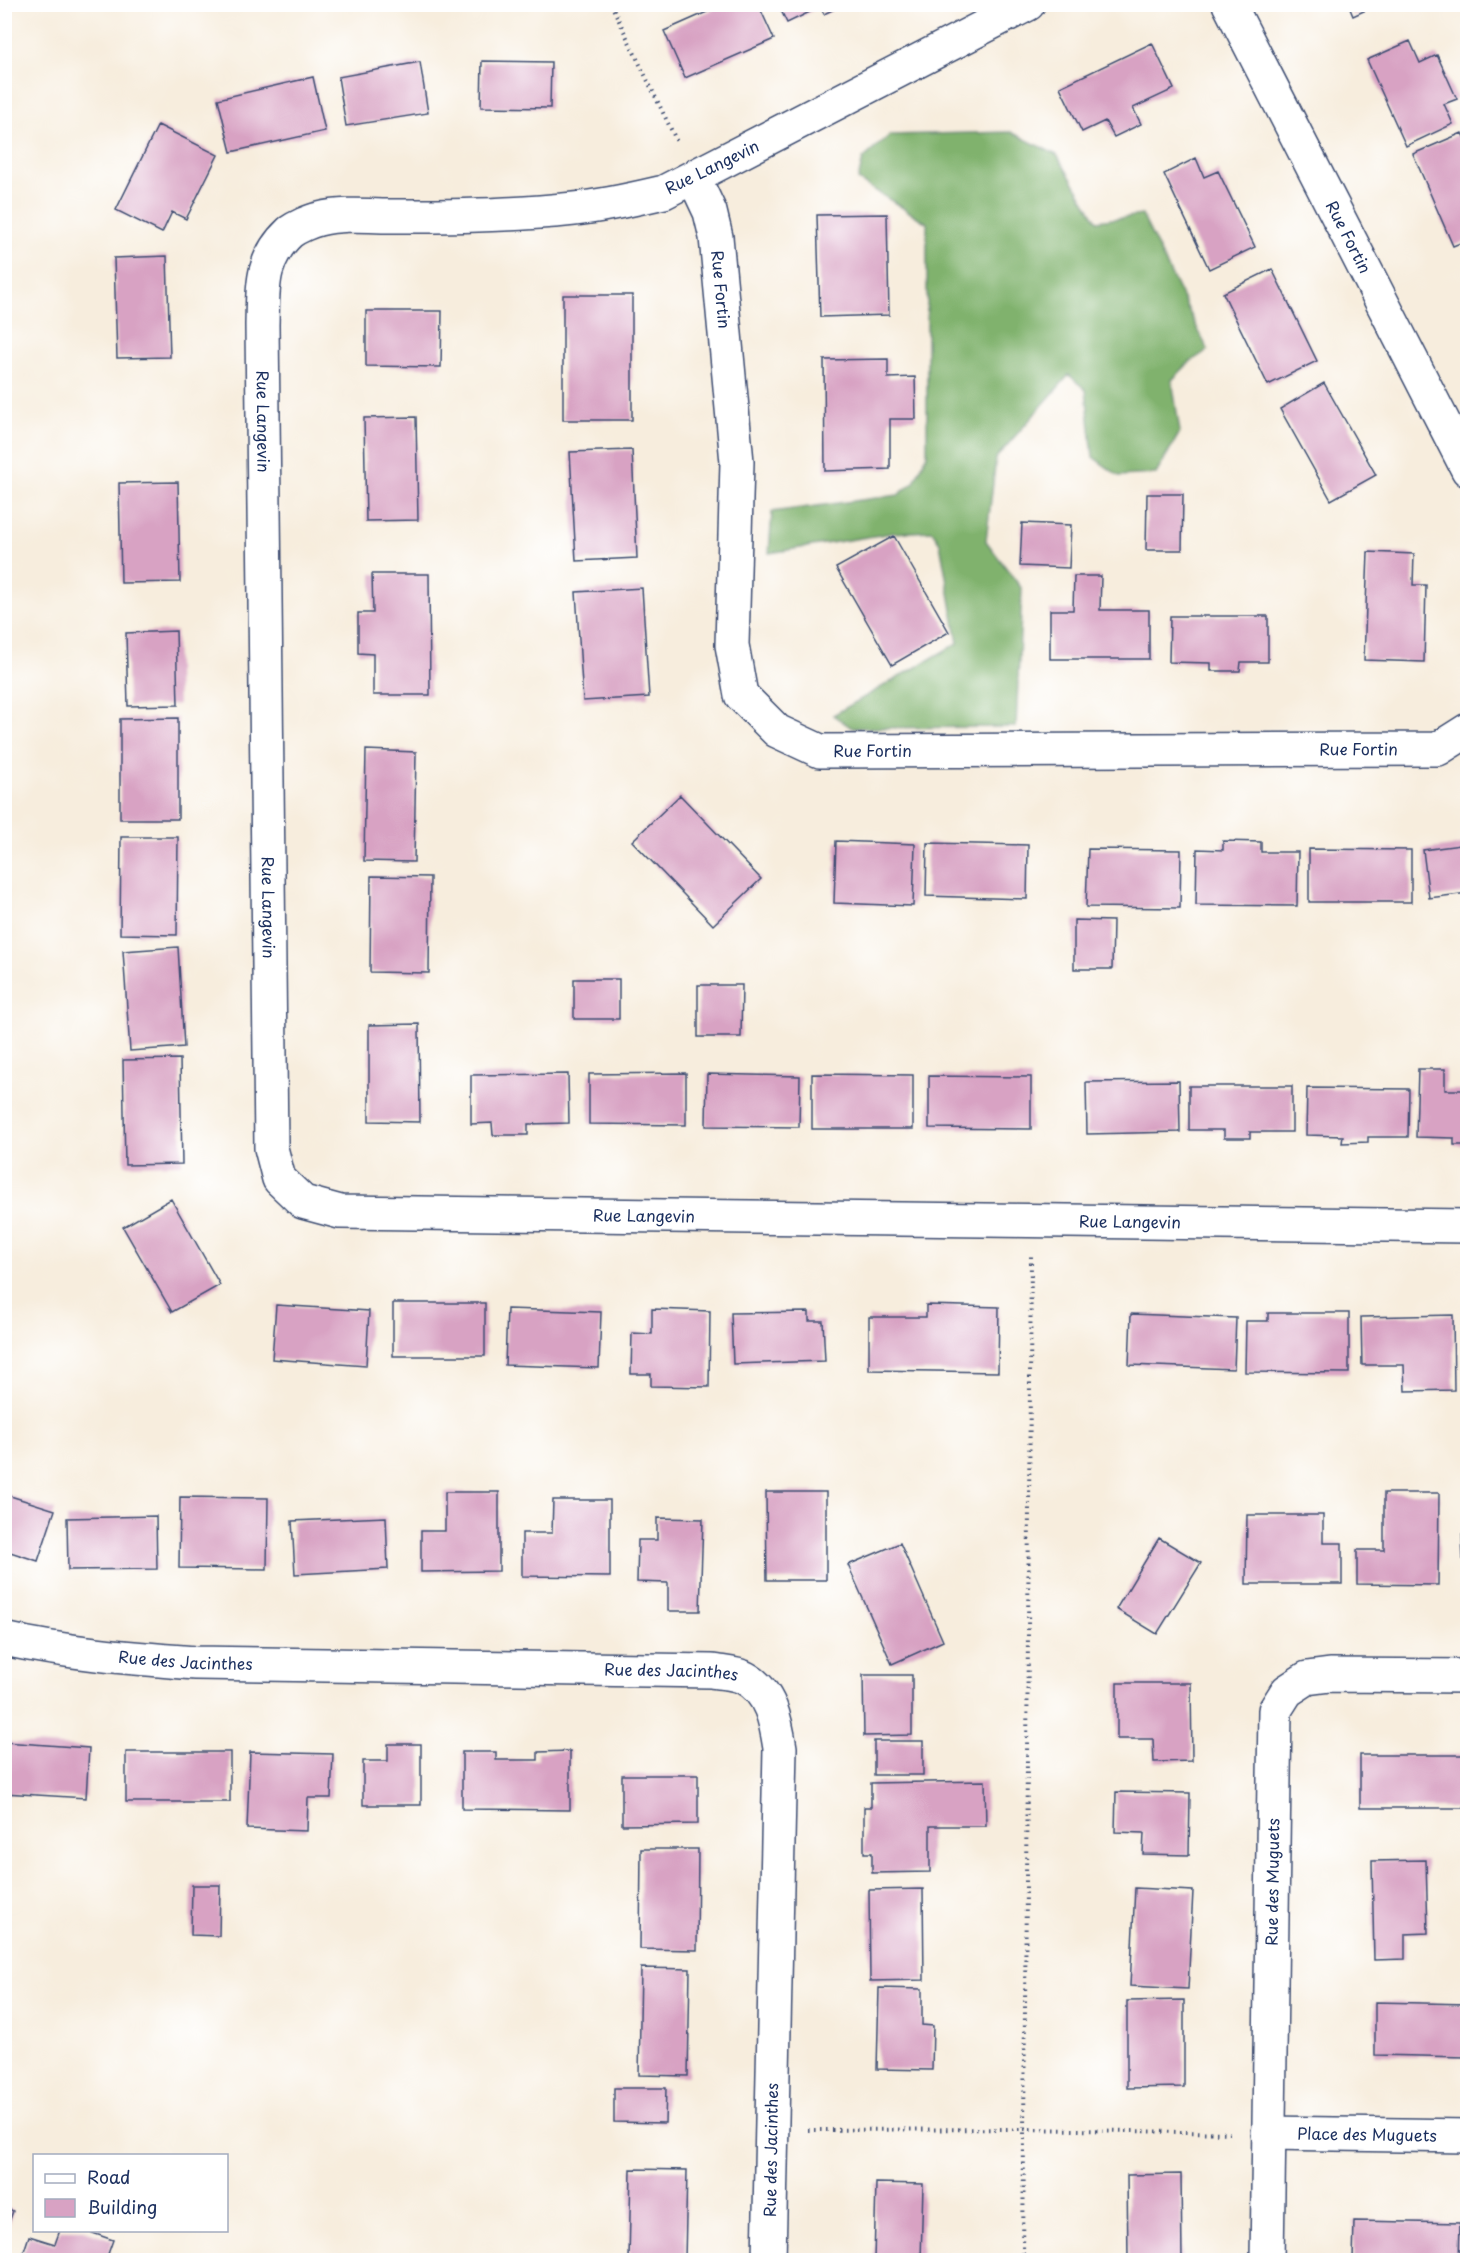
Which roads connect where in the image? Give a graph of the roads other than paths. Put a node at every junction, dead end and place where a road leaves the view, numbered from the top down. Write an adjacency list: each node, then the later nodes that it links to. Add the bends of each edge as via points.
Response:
1 (1028, 4): 3 (street, Rue Langevin)
2 (1229, 4): 4 (street, Rue Fortin)
3 (694, 178): 5 (street, Rue Fortin, via 710,212 716,237 737,462 732,645 741,695 777,731 820,751 832,751 1438,749); 6 (street, Rue Langevin, via 664,192 574,209 479,215 354,214 317,219 291,231 273,252 263,279 262,325 271,1148 279,1179 303,1202 340,1212)
4 (1467, 470)
5 (1467, 730)
6 (1467, 1226)
7 (4, 1639): 11 (street, Rue des Jacinthes, via 112,1657 195,1663 712,1671 744,1677 762,1692 776,1721 780,1748)
8 (1467, 1676): 9 (street, Rue des Muguets, via 1307,1678 1287,1691 1275,1710)
9 (1268, 2133): 10 (street, Place des Muguets); 12 (street, Rue des Muguets)
10 (1467, 2136)
11 (769, 2260)
12 (1267, 2260)

